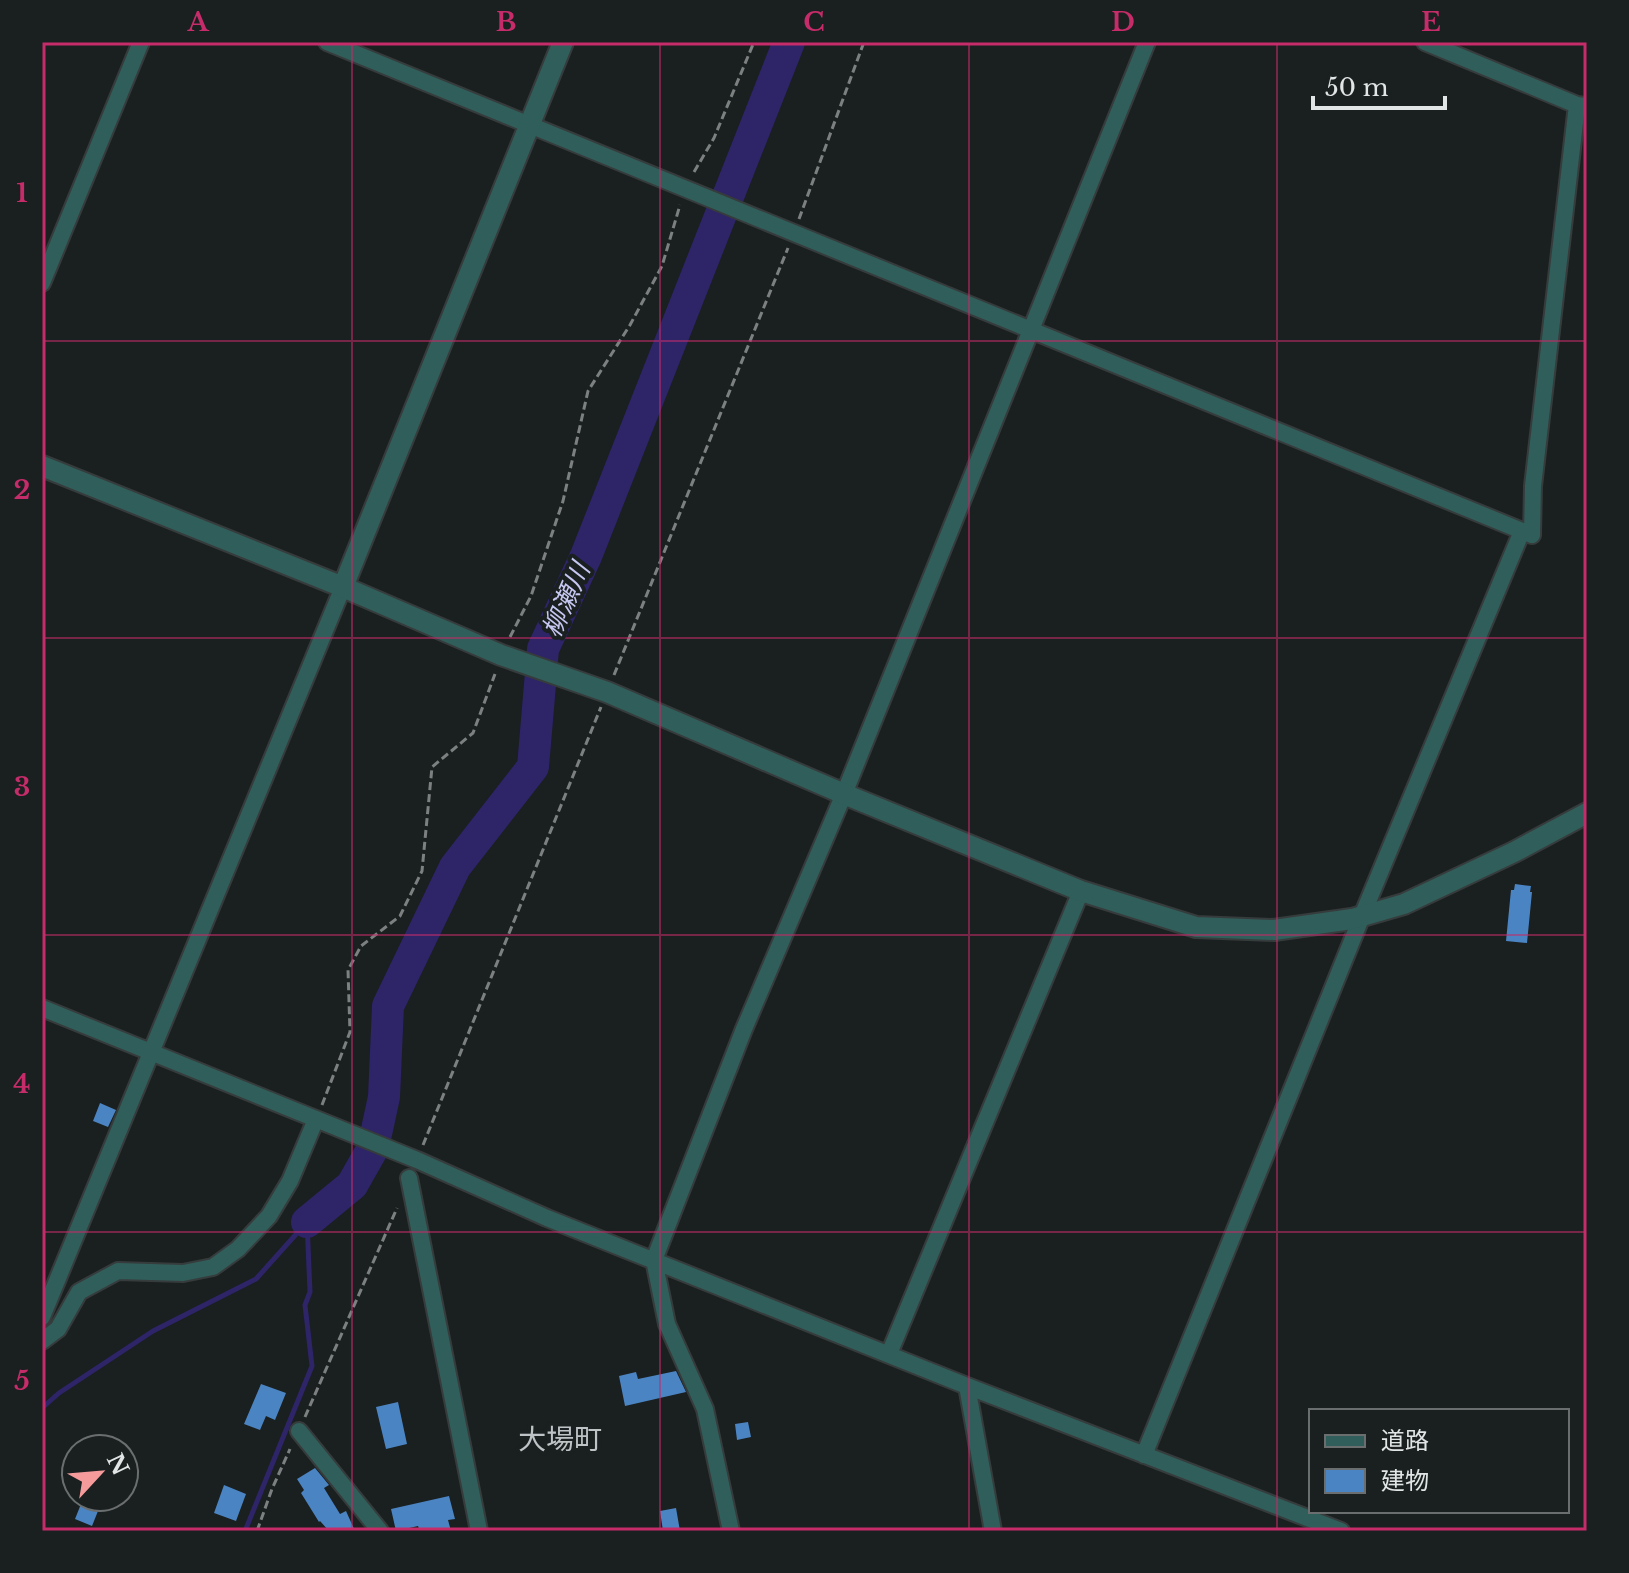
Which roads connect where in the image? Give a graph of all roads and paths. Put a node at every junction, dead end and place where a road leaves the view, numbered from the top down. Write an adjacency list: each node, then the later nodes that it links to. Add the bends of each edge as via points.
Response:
1 (141, 42): 12 (street)
2 (327, 42): 9 (street)
3 (563, 42): 9 (street)
4 (754, 42): 10 (path, via 714,138)
5 (864, 42): 11 (path)
6 (1147, 42): 13 (street)
7 (1425, 42): 8 (street)
8 (1582, 106): 15 (street, via 1533,486 1532,535)
9 (529, 125): 10 (street); 16 (street)
10 (685, 188): 11 (street); 17 (path, via 662,266 588,391 559,515 531,596)
11 (794, 233): 13 (street); 18 (path)
12 (42, 283)
13 (1031, 330): 15 (street); 19 (street)
14 (42, 466): 16 (street)
15 (1522, 531): 22 (street)
16 (343, 587): 17 (street); 24 (street)
17 (501, 655): 18 (street); 25 (path, via 473,733 432,767 422,871 400,916 361,946 348,970 350,1032)
18 (607, 692): 19 (street); 26 (path)
19 (844, 794): 21 (street); 29 (street)
20 (1587, 813): 22 (street, via 1404,904)
21 (1081, 891): 22 (street, via 1196,927 1274,930); 32 (street)
22 (1362, 916): 35 (street)
23 (42, 1008): 24 (street)
24 (151, 1052): 25 (street); 30 (street)
25 (320, 1120): 26 (street); 31 (street, via 269,1216 238,1249 213,1267 183,1273 118,1271 79,1292 58,1329)
26 (413, 1159): 29 (street)
27 (409, 1178): 38 (street)
28 (397, 1207): 34 (path)
29 (654, 1260): 32 (street); 39 (street, via 667,1324 705,1409)
30 (42, 1317)
31 (42, 1341)
32 (889, 1354): 33 (street)
33 (967, 1386): 35 (street); 40 (street)
34 (299, 1431): 36 (path); 37 (street)
35 (1144, 1455): 41 (street)
36 (257, 1531)
37 (380, 1531)
38 (479, 1531)
39 (731, 1531)
40 (993, 1531)
41 (1341, 1531)

